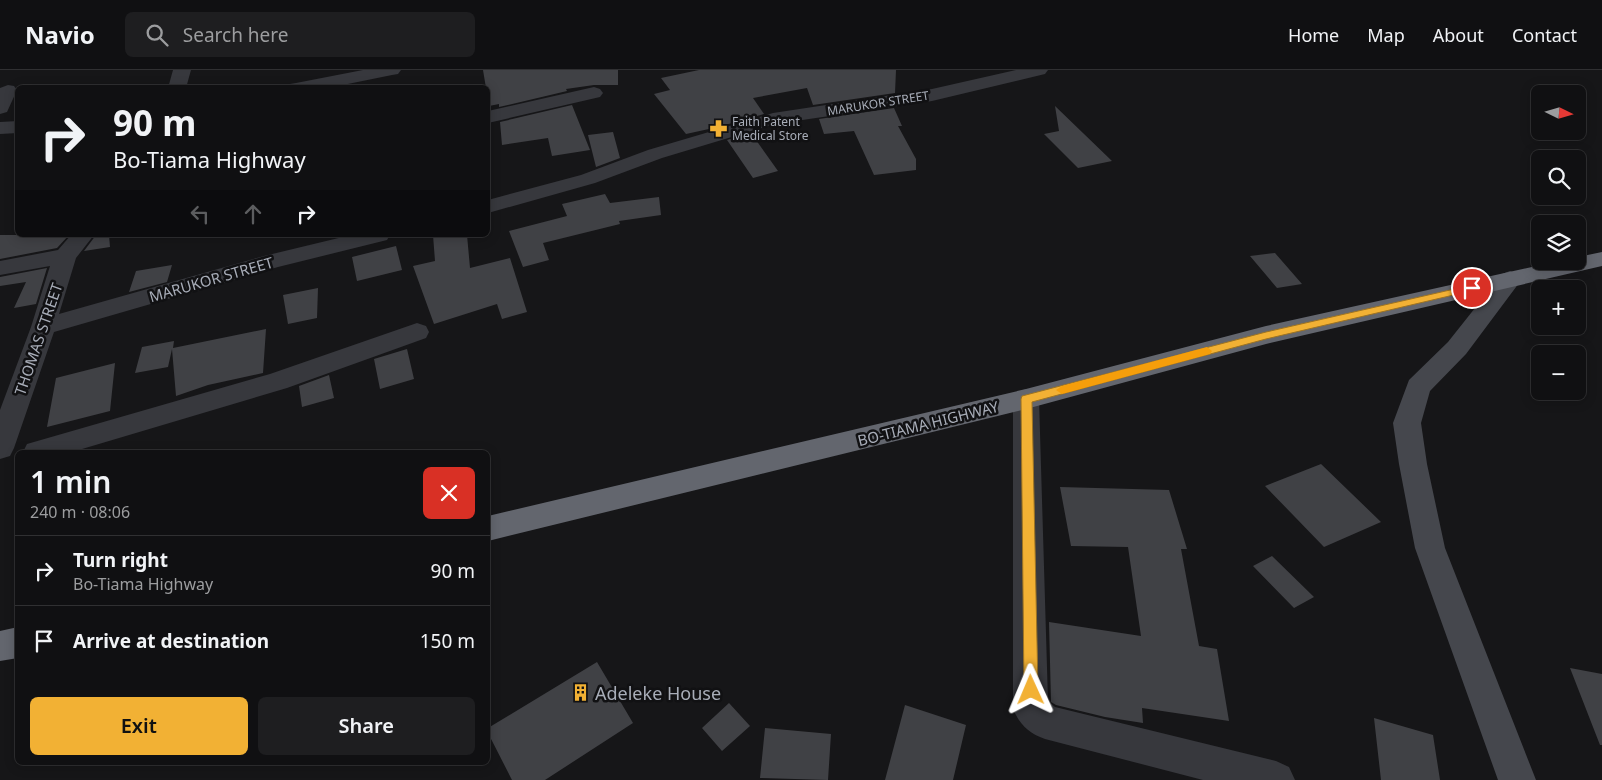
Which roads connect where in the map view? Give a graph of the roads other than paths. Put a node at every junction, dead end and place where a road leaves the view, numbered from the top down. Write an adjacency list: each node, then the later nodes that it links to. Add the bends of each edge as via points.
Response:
1 (182, 70): 4 (street)
2 (392, 70): 5 (street)
3 (1039, 70): 10 (street, MARUKOR STREET, via 932,95 773,119 655,154 588,179)
4 (178, 85)
5 (312, 85)
6 (8, 90): 8 (street)
7 (594, 93): 9 (street)
8 (0, 108)
9 (490, 117)
10 (490, 206)
11 (82, 237): 13 (street, THOMAS STREET)
12 (371, 237): 17 (street, MARUKOR STREET, via 272,261)
13 (65, 256): 15 (street); 17 (street, THOMAS STREET)
14 (1602, 259): 16 (highway, BO-TIAMA HIGHWAY)
15 (0, 268)
16 (1510, 279): 19 (highway, BO-TIAMA HIGHWAY, via 1266,336); 28 (street, via 1457,348 1418,387 1407,422 1430,548)
17 (44, 327): 20 (street, THOMAS STREET)
18 (417, 332): 21 (street, via 278,381)
19 (1026, 399): 24 (highway, BO-TIAMA HIGHWAY); 27 (street, via 1031,710 1044,722)
20 (0, 448)
21 (44, 450)
22 (15, 459): 23 (street)
23 (0, 464)
24 (490, 529)
25 (15, 643): 26 (highway)
26 (0, 646)
27 (1276, 780)
28 (1517, 780)

